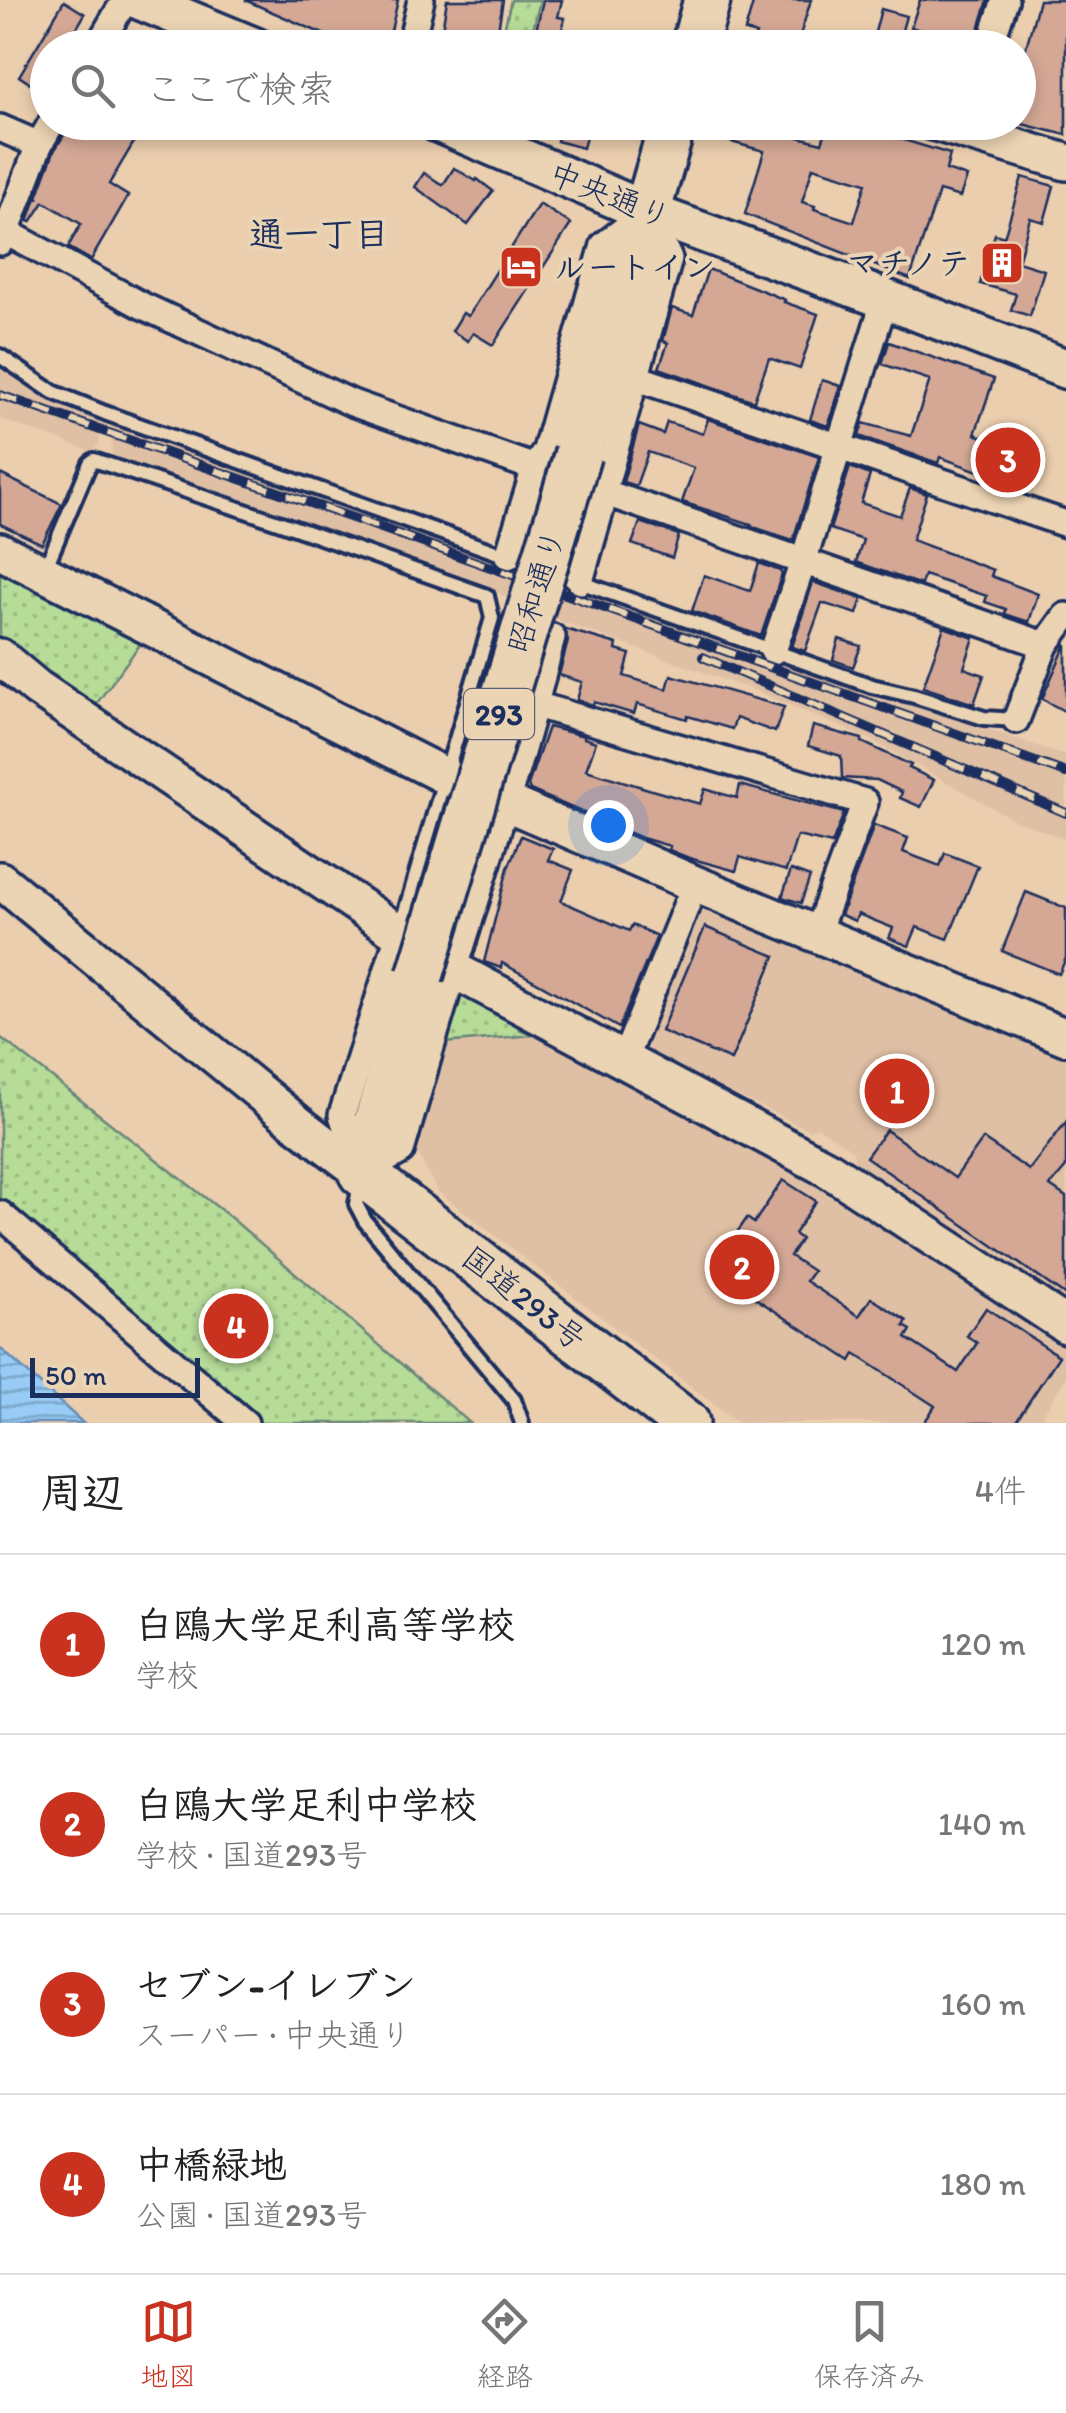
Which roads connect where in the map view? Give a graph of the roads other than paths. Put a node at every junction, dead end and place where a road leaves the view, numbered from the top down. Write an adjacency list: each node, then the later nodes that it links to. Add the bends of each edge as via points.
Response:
1 (125, 0): 6 (street)
2 (140, 0): 7 (main road)
3 (420, 0): 8 (street)
4 (708, 0): 9 (highway)
5 (1005, 0): 10 (street)
6 (107, 30)
7 (212, 30)
8 (414, 30)
9 (699, 30)
10 (996, 30)
11 (0, 128): 12 (street)
12 (30, 132)
13 (43, 140): 19 (street)
14 (479, 140): 18 (main road, 中央通り)
15 (667, 140): 18 (highway, 昭和通り / 293)
16 (999, 140): 17 (street)
17 (1066, 162)
18 (647, 212): 20 (main road, 中央通り); 23 (street, via 669,259); 25 (street, via 604,245 546,450); 46 (highway, 昭和通り / 293, bridge)
19 (3, 237): 25 (street, via 352,402)
20 (885, 300): 22 (main road, 中央通り); 24 (street)
21 (0, 356): 29 (lane, via 53,392 105,414)
22 (1066, 370)
23 (637, 378): 24 (street); 26 (street)
24 (840, 448): 27 (street); 30 (street)
25 (534, 468): 26 (street); 29 (street)
26 (603, 492): 30 (street); 32 (street)
27 (1066, 524)
28 (0, 551): 31 (street)
29 (508, 556): 32 (lane)
30 (804, 562): 35 (street); 36 (street)
31 (43, 573): 40 (street); 40 (lane, via 94,460 486,596 492,618)
32 (580, 581): 36 (lane)
33 (1066, 616): 35 (street)
34 (552, 637): 38 (street)
35 (1044, 645): 39 (street)
36 (773, 651): 39 (lane, via 984,718)
37 (0, 658): 44 (street)
38 (536, 705): 41 (street); 45 (street, via 865,802)
39 (1016, 720)
40 (446, 776): 41 (street); 44 (lane)
41 (508, 802): 43 (street); 46 (street)
42 (0, 880): 49 (street)
43 (695, 884): 45 (street); 48 (street)
44 (398, 934): 46 (street); 49 (street, via 342,1115)
45 (816, 935): 47 (street)
46 (437, 973): 48 (street); 49 (highway, 昭和通り / 293)
47 (1066, 1037)
48 (624, 1060): 51 (street, via 828,1168)
49 (362, 1173): 53 (lane, via 356,1204 365,1221 514,1400); 54 (highway, 国道293号)
50 (0, 1214): 52 (street)
51 (1066, 1325)
52 (245, 1423)
53 (522, 1423)
54 (686, 1423)

